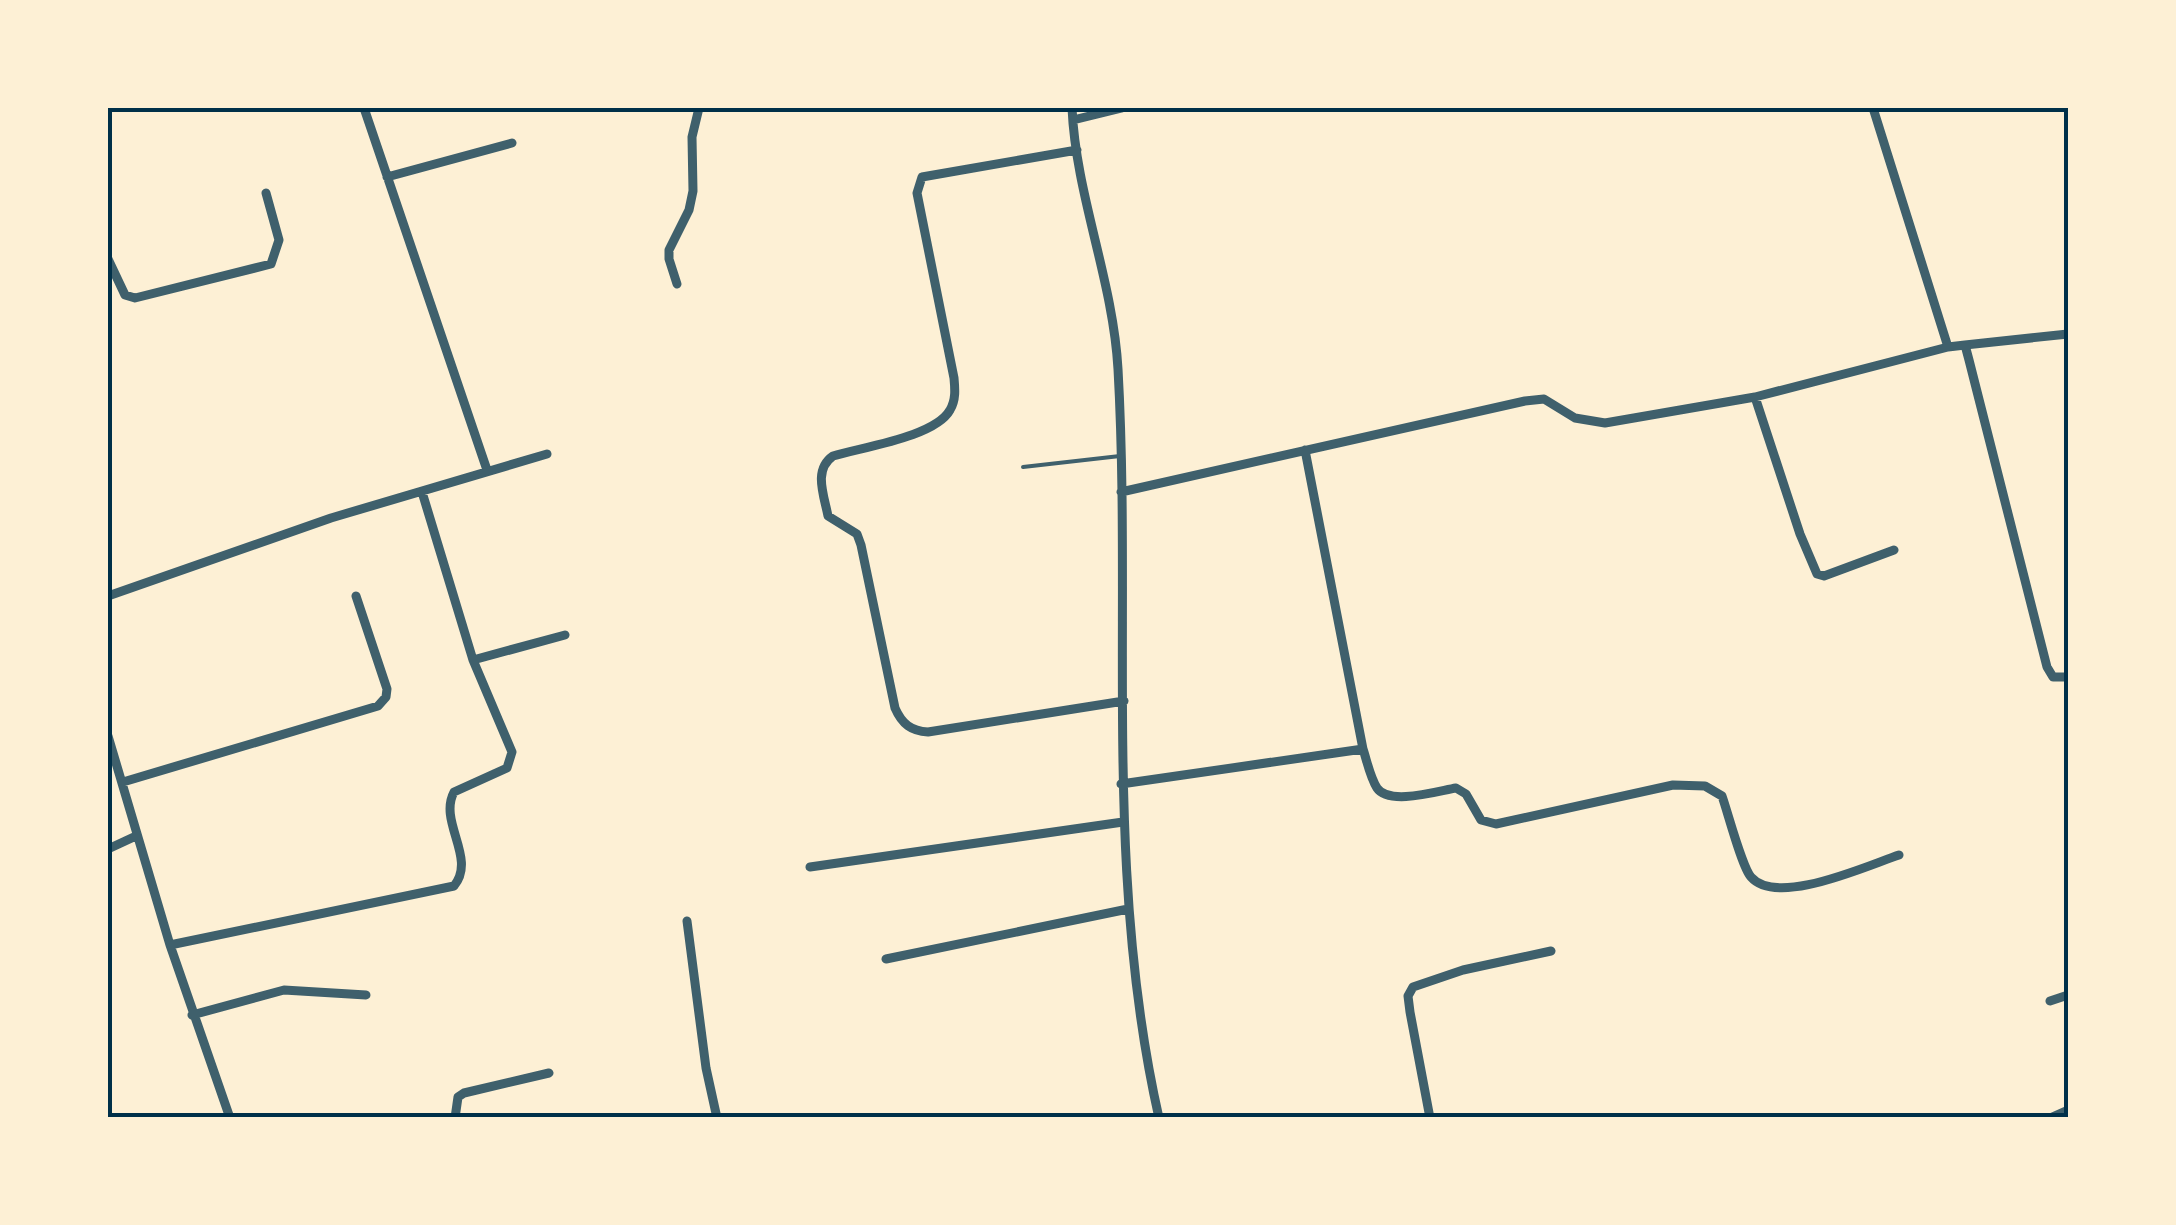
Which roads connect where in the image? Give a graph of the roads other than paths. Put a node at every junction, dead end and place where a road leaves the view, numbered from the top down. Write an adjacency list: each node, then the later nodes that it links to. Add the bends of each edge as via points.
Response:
1 (364, 108): 9 (street)
2 (699, 108): 12 (street, via 689,210 669,250)
3 (1072, 108): 6 (street)
4 (1122, 108): 6 (street)
5 (1873, 108): 15 (street)
6 (1073, 120): 8 (street)
7 (512, 143): 9 (street)
8 (1077, 150): 19 (street, via 1114,324); 30 (street, via 918,182 955,398 936,425 832,456 820,472 828,516 856,534 894,708 910,728 928,732)
9 (387, 177): 21 (street)
10 (266, 192): 11 (street, via 279,240 271,264 135,298 125,295)
11 (108, 259)
12 (677, 284)
13 (2068, 334): 14 (street)
14 (1964, 345): 15 (street); 29 (street, via 2047,667 2052,677)
15 (1948, 346): 16 (street)
16 (1755, 397): 17 (street, via 1592,424 1544,399 1525,401); 24 (street, via 1817,574)
17 (1306, 450): 23 (street); 32 (street)
18 (547, 454): 21 (street)
19 (1120, 456): 20 (lane); 23 (street)
20 (1023, 466)
21 (487, 470): 22 (street)
22 (422, 492): 25 (street); 28 (street)
23 (1121, 492): 30 (street)
24 (1894, 550)
25 (108, 596)
26 (356, 596): 33 (street, via 388,689 378,706)
27 (565, 634): 28 (street)
28 (473, 660): 42 (street, via 512,752 507,768 450,799 462,865 454,886)
29 (2068, 677)
30 (1124, 701): 34 (street)
31 (108, 736): 33 (street)
32 (1362, 749): 34 (street); 38 (street, via 1385,795 1456,788 1481,820 1496,824 1674,785 1704,786 1722,796 1750,876 1768,889 1792,889)
33 (123, 782): 36 (street)
34 (1121, 784): 35 (street)
35 (1122, 822): 39 (street); 40 (street)
36 (136, 836): 37 (street); 42 (street)
37 (108, 849)
38 (1899, 855)
39 (810, 867)
40 (1128, 909): 44 (street); 54 (street)
41 (687, 921): 53 (street)
42 (170, 946): 48 (street)
43 (1552, 950): 55 (street, via 1413,987 1410,1012)
44 (886, 959)
45 (2068, 995): 47 (street)
46 (366, 996): 48 (street, via 284,990)
47 (2050, 1001)
48 (192, 1015): 51 (street)
49 (550, 1073): 52 (street, via 464,1093)
50 (2068, 1110): 56 (street)
51 (230, 1118)
52 (455, 1118)
53 (717, 1118)
54 (1158, 1118)
55 (1430, 1118)
56 (2050, 1118)

